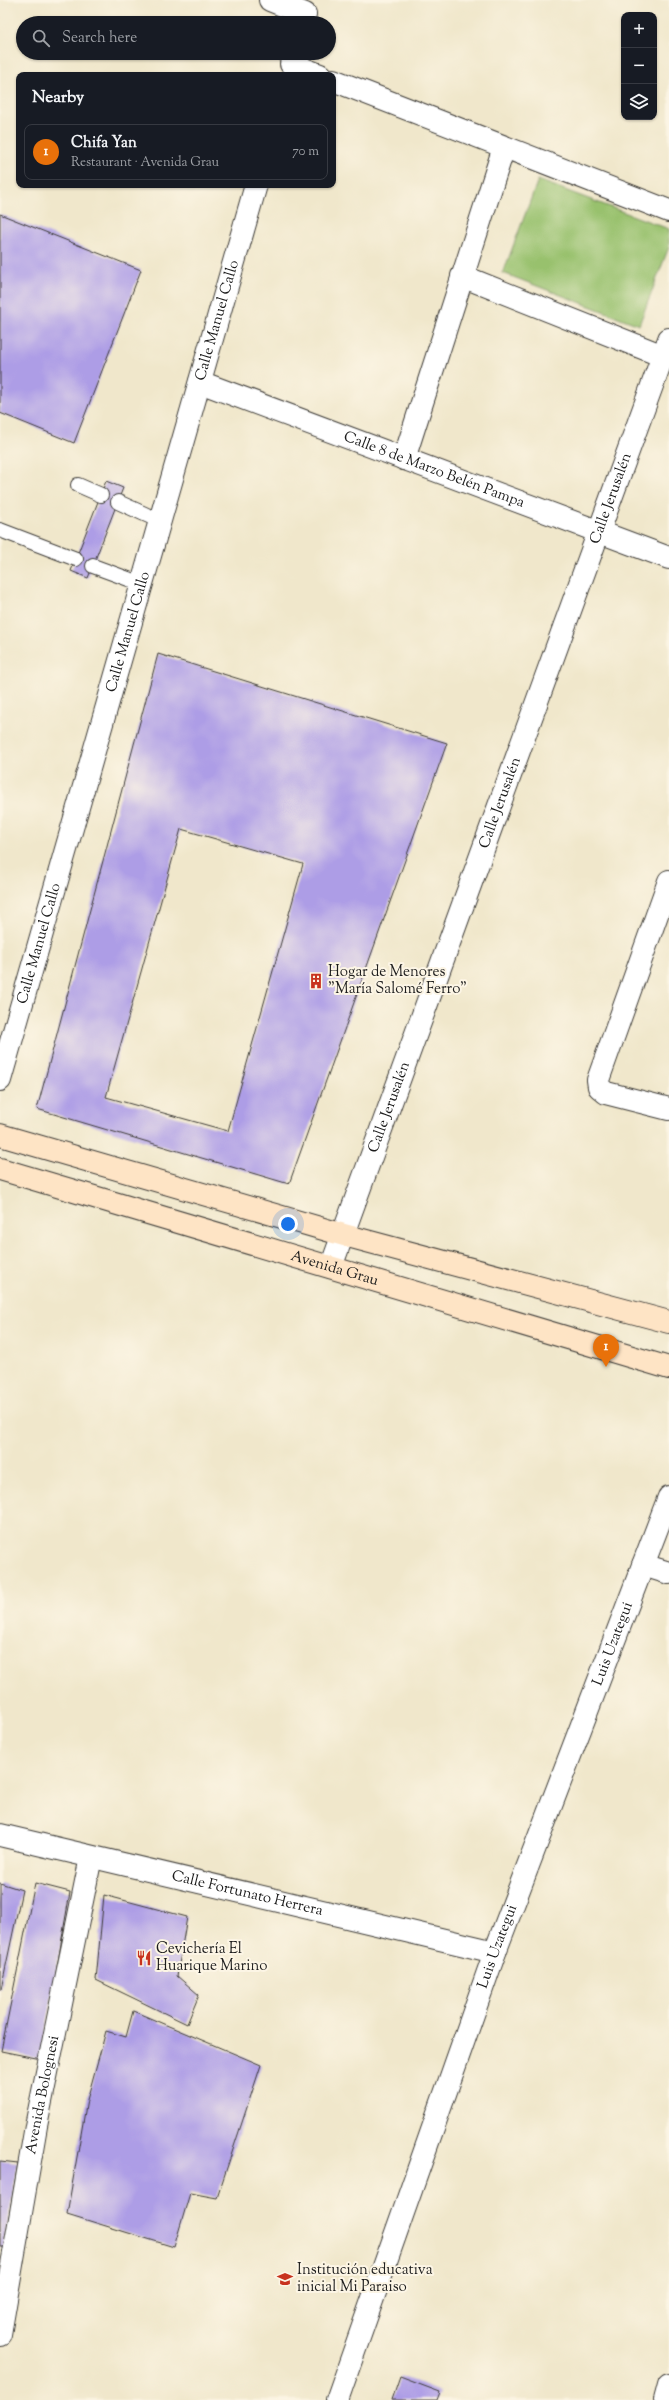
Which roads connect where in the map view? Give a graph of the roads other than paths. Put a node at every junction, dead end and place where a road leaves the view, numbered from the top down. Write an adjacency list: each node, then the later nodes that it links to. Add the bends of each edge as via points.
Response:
1 (270, 0): 2 (street)
2 (305, 12)
3 (291, 64): 4 (street)
4 (312, 72)
5 (336, 81): 6 (street)
6 (504, 147): 8 (street); 9 (street)
7 (255, 188): 11 (street, Calle Manuel Callo)
8 (669, 211)
9 (462, 276): 10 (street); 12 (street)
10 (666, 348): 18 (street, Calle Jerusalén)
11 (200, 382): 12 (street, Calle 8 de Marzo Belén Pampa); 16 (street, Calle Manuel Callo)
12 (404, 459): 18 (street, Calle 8 de Marzo Belén Pampa)
13 (78, 485): 14 (lane)
14 (101, 495)
15 (118, 502): 16 (lane)
16 (160, 521): 22 (street, Calle Manuel Callo)
17 (0, 530): 20 (lane)
18 (599, 532): 19 (street, Calle 8 de Marzo Belén Pampa); 28 (street, Calle Jerusalén)
19 (669, 558)
20 (76, 559)
21 (93, 566): 22 (lane)
22 (142, 584): 24 (street, Calle Manuel Callo)
23 (669, 881): 25 (street, via 598,1080 599,1087 606,1093)
24 (0, 1080)
25 (669, 1109)
26 (0, 1135): 28 (main road)
27 (0, 1169): 29 (main road, Avenida Grau)
28 (344, 1235): 29 (street, Calle Jerusalén); 30 (main road)
29 (331, 1267): 31 (main road, Avenida Grau)
30 (669, 1322)
31 (669, 1368)
32 (669, 1497): 33 (street, Luis Uzategui)
33 (643, 1566): 34 (street); 37 (street, Luis Uzategui)
34 (669, 1573)
35 (0, 1836): 36 (street, Calle Fortunato Herrera)
36 (91, 1857): 37 (street, Calle Fortunato Herrera); 38 (street, Avenida Bolognesi, via 36,2126)
37 (495, 1952): 40 (street, Luis Uzategui)
38 (0, 2334)
39 (669, 2386): 41 (street)
40 (337, 2400)
41 (665, 2400)

